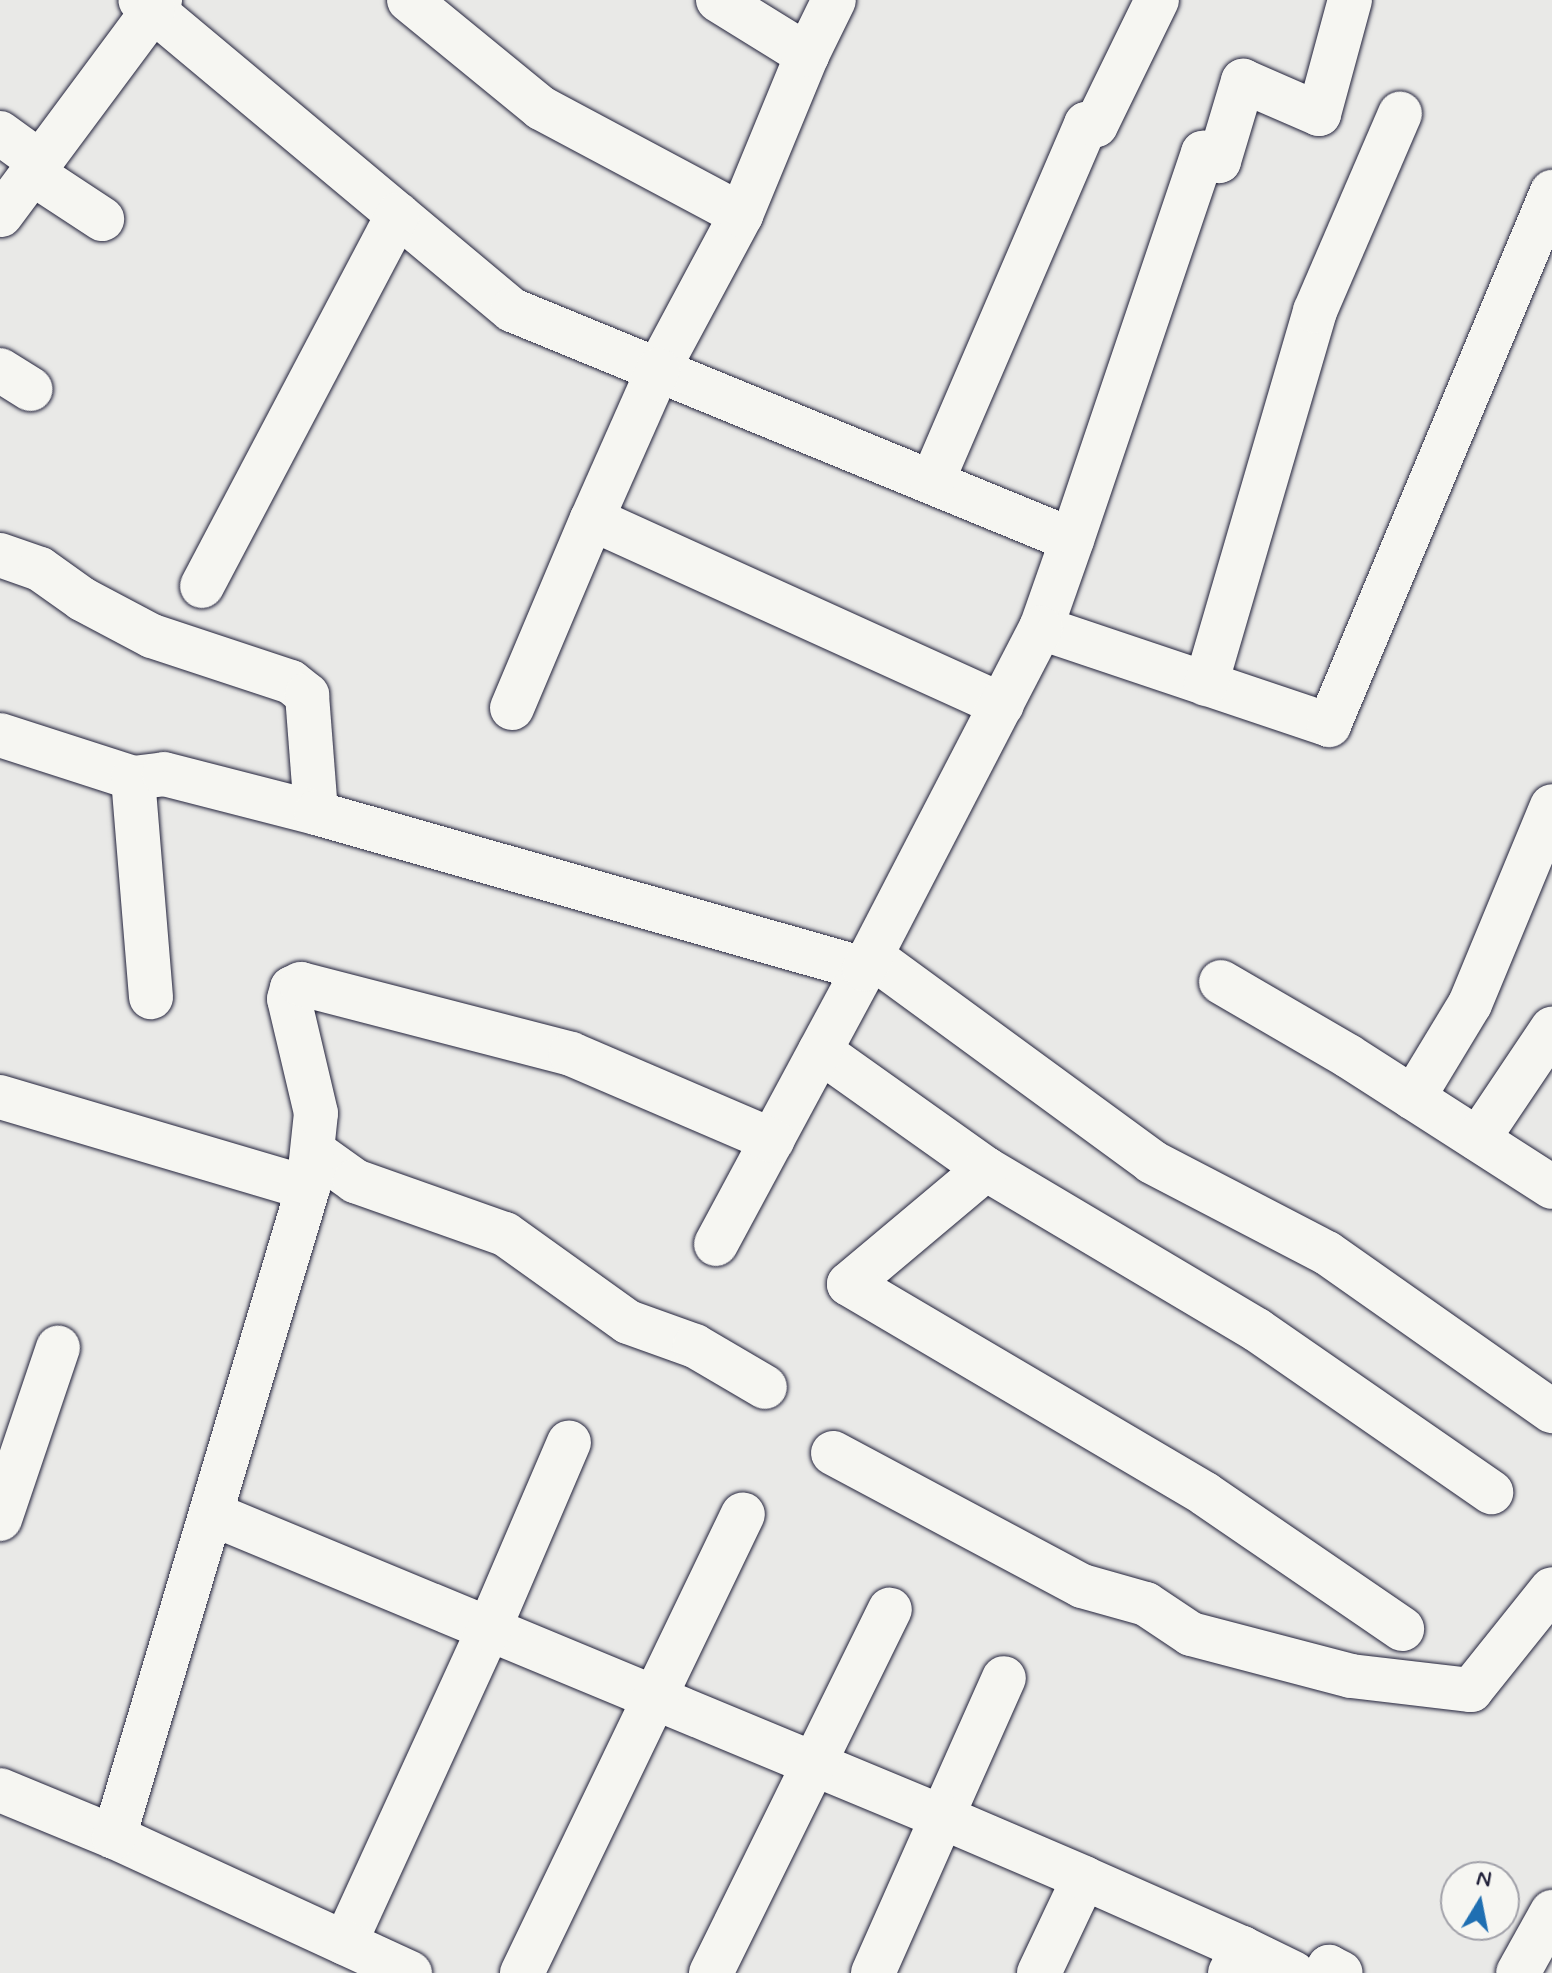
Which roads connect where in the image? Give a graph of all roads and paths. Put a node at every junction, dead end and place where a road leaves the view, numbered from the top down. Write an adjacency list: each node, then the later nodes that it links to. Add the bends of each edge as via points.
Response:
1 (409, 0): 14 (street, via 541,108)
2 (718, 0): 7 (street)
3 (834, 0): 7 (street)
4 (1157, 0): 17 (street, via 1096,125 1086,124)
5 (1350, 0): 19 (street, via 1319,114 1243,81 1219,161 1203,153)
6 (151, 3): 10 (street); 13 (street)
7 (807, 55): 14 (street)
8 (1400, 114): 23 (street, via 1315,311)
9 (0, 133): 10 (street)
10 (36, 168): 12 (street); 15 (street)
11 (1552, 192): 23 (street, via 1329,725)
12 (1, 215)
13 (398, 215): 16 (street, via 512,310); 21 (street)
14 (741, 215): 16 (street)
15 (102, 219)
16 (658, 370): 17 (street); 18 (street)
17 (932, 482): 19 (street)
18 (592, 519): 24 (street); 25 (street)
19 (1072, 540): 22 (street)
20 (0, 555): 29 (street, via 40,569 82,599 152,636 291,682 307,695)
21 (202, 586)
22 (1041, 628): 23 (street); 24 (street)
23 (1206, 684)
24 (1002, 705): 30 (street)
25 (512, 708)
26 (0, 735): 27 (street)
27 (133, 778): 29 (street, via 164,774); 32 (street)
28 (1552, 806): 36 (street, via 1470,1004)
29 (316, 813): 30 (street)
30 (868, 962): 34 (street); 45 (street, via 1152,1162 1327,1253)
31 (1221, 982): 36 (street)
32 (151, 997)
33 (1551, 1027): 37 (street)
34 (820, 1051): 38 (street); 40 (street)
35 (0, 1097): 39 (street)
36 (1413, 1098): 37 (street)
37 (1478, 1139): 41 (street)
38 (772, 1140): 39 (street, via 571,1054 301,984 292,988 289,999 316,1113); 42 (street)
39 (310, 1169): 44 (street, via 505,1234 628,1322 695,1346); 49 (street)
40 (986, 1169): 48 (street, via 1257,1330); 55 (street, via 849,1284 1205,1494)
41 (1552, 1187)
42 (716, 1244)
43 (58, 1348): 51 (street)
44 (765, 1387)
45 (1552, 1411)
46 (569, 1442): 54 (street)
47 (833, 1453): 52 (street, via 1082,1586 1146,1604 1191,1634 1351,1676 1471,1690)
48 (1491, 1492)
49 (212, 1514): 54 (street); 61 (street)
50 (743, 1514): 57 (street)
51 (0, 1519)
52 (1552, 1589)
53 (890, 1610): 58 (street)
54 (489, 1629): 57 (street); 64 (street)
55 (1402, 1629)
56 (1004, 1678): 60 (street)
57 (657, 1699): 58 (street); 67 (street)
58 (814, 1764): 60 (street); 68 (street)
59 (0, 1790): 61 (street)
60 (942, 1817): 62 (street); 69 (street)
61 (114, 1837): 64 (street)
62 (1084, 1878): 65 (street); 70 (street)
63 (1552, 1912): 74 (street)
64 (345, 1943): 66 (street)
65 (1236, 1960): 71 (street)
66 (410, 1973)
67 (522, 1973)
68 (711, 1973)
69 (873, 1973)
70 (1039, 1973)
71 (1293, 1973)
72 (1326, 1973): 73 (street, via 1329,1967)
73 (1341, 1973)
74 (1518, 1973)

